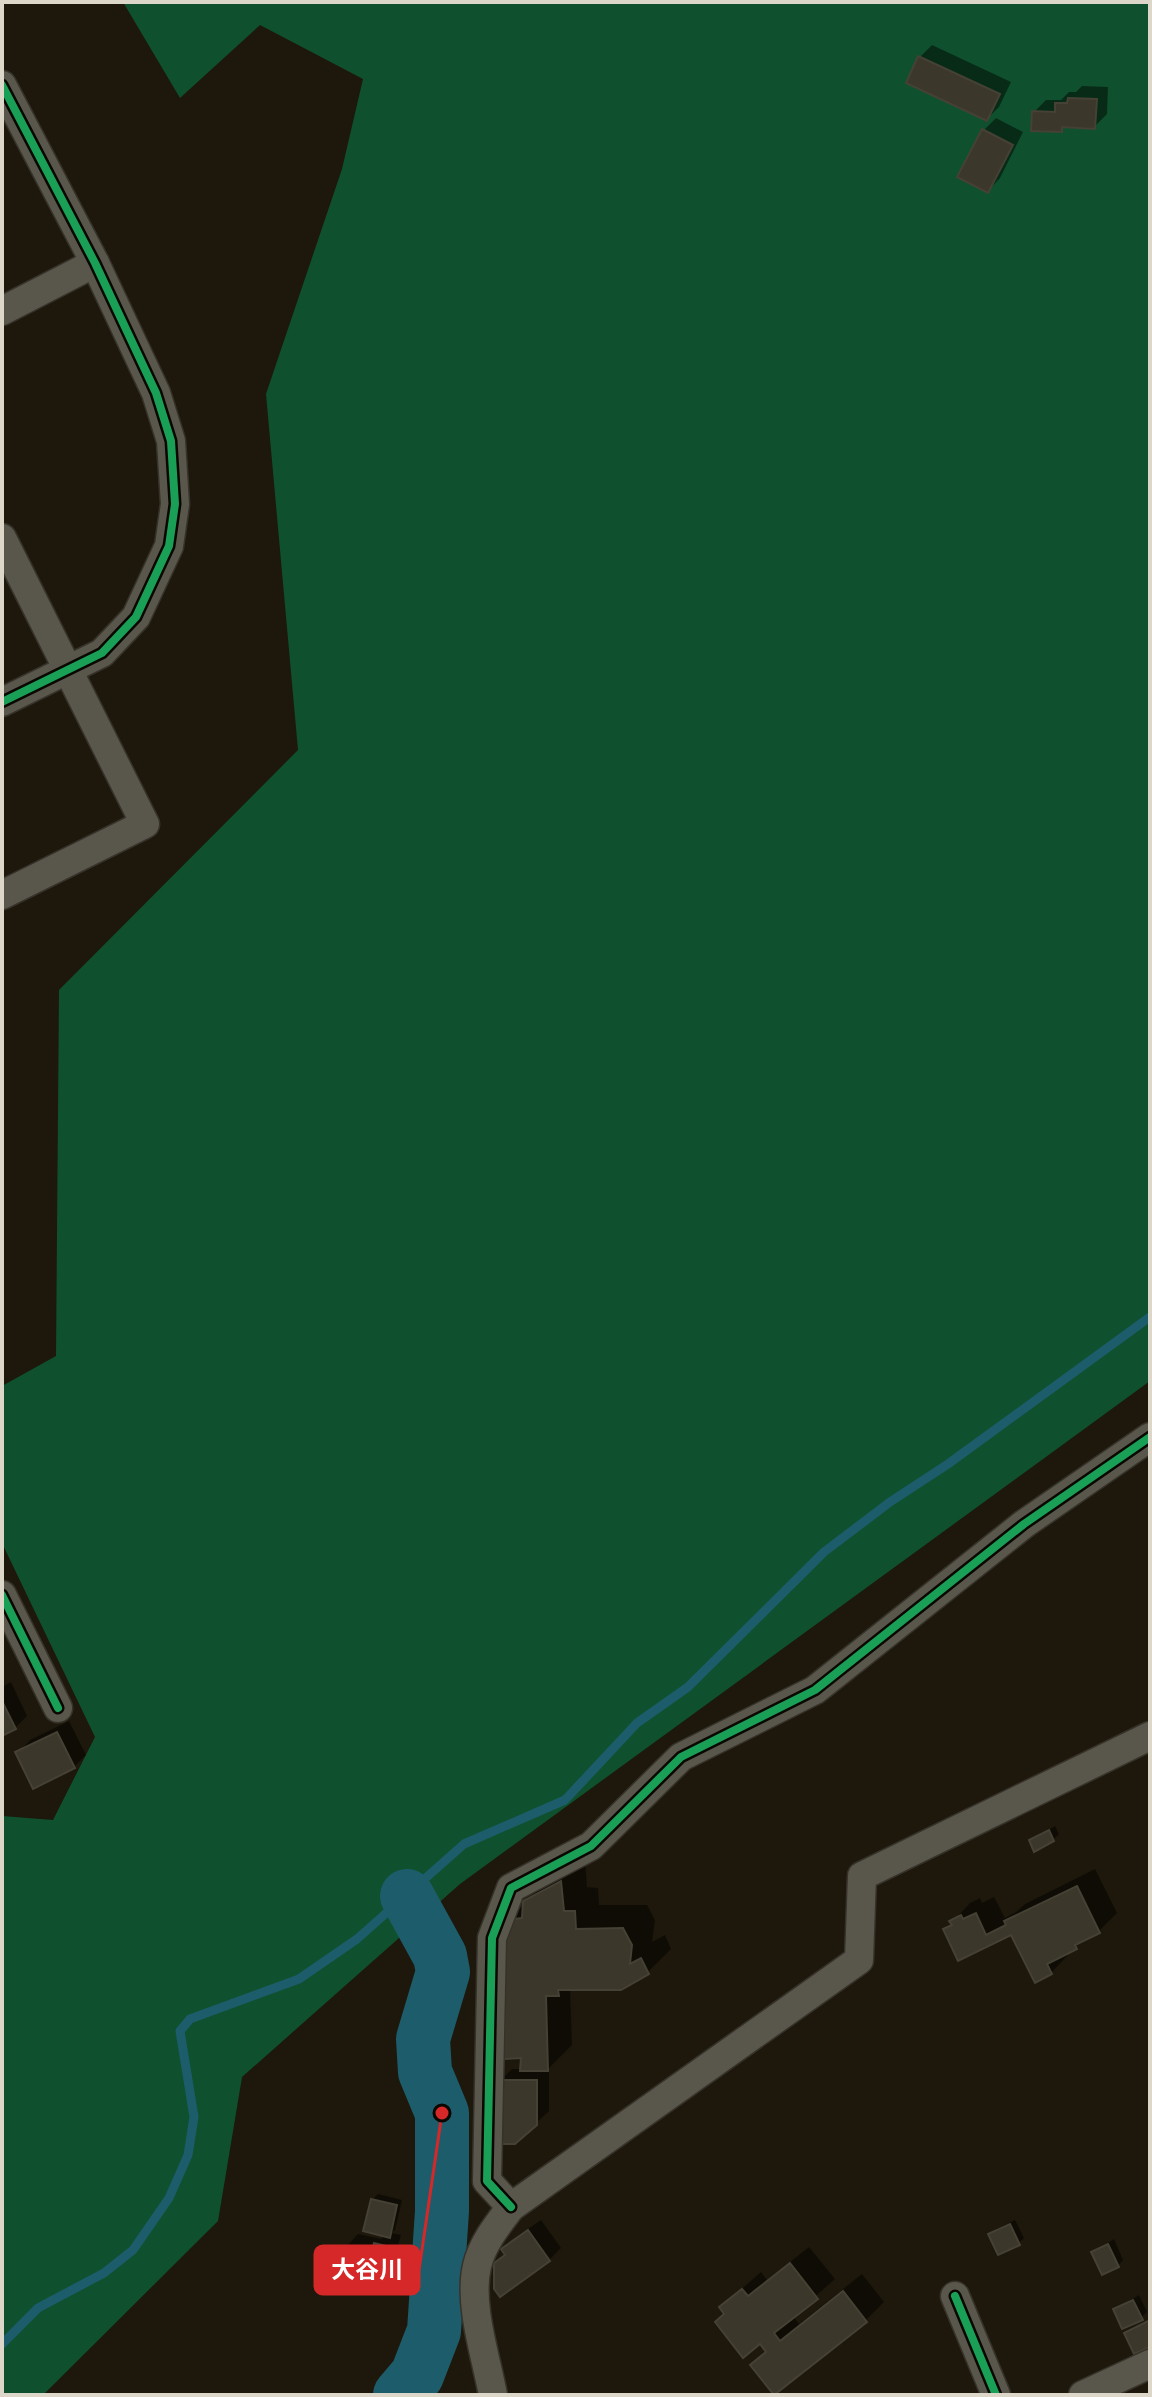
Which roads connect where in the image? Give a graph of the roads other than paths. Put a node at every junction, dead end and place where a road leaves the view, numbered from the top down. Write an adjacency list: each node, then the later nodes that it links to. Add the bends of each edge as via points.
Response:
1 (2, 85): 2 (street)
2 (95, 263): 3 (street); 5 (street, via 156,393 171,441 175,504 169,546 136,617 102,653)
3 (2, 311)
4 (2, 538): 5 (street)
5 (68, 670): 6 (street); 7 (street, via 145,824)
6 (2, 702)
7 (2, 895)
8 (1150, 1437): 12 (street, via 1024,1524 815,1690 681,1757 591,1846 511,1888 492,1938 487,2181)
9 (6, 1613): 10 (street)
10 (58, 1708)
11 (1150, 1736): 12 (street, via 862,1876 859,1960)
12 (511, 2207): 15 (street, via 492,2231 473,2288)
13 (955, 2296): 16 (street)
14 (1150, 2364): 17 (street)
15 (493, 2395)
16 (996, 2395)
17 (1083, 2395)

